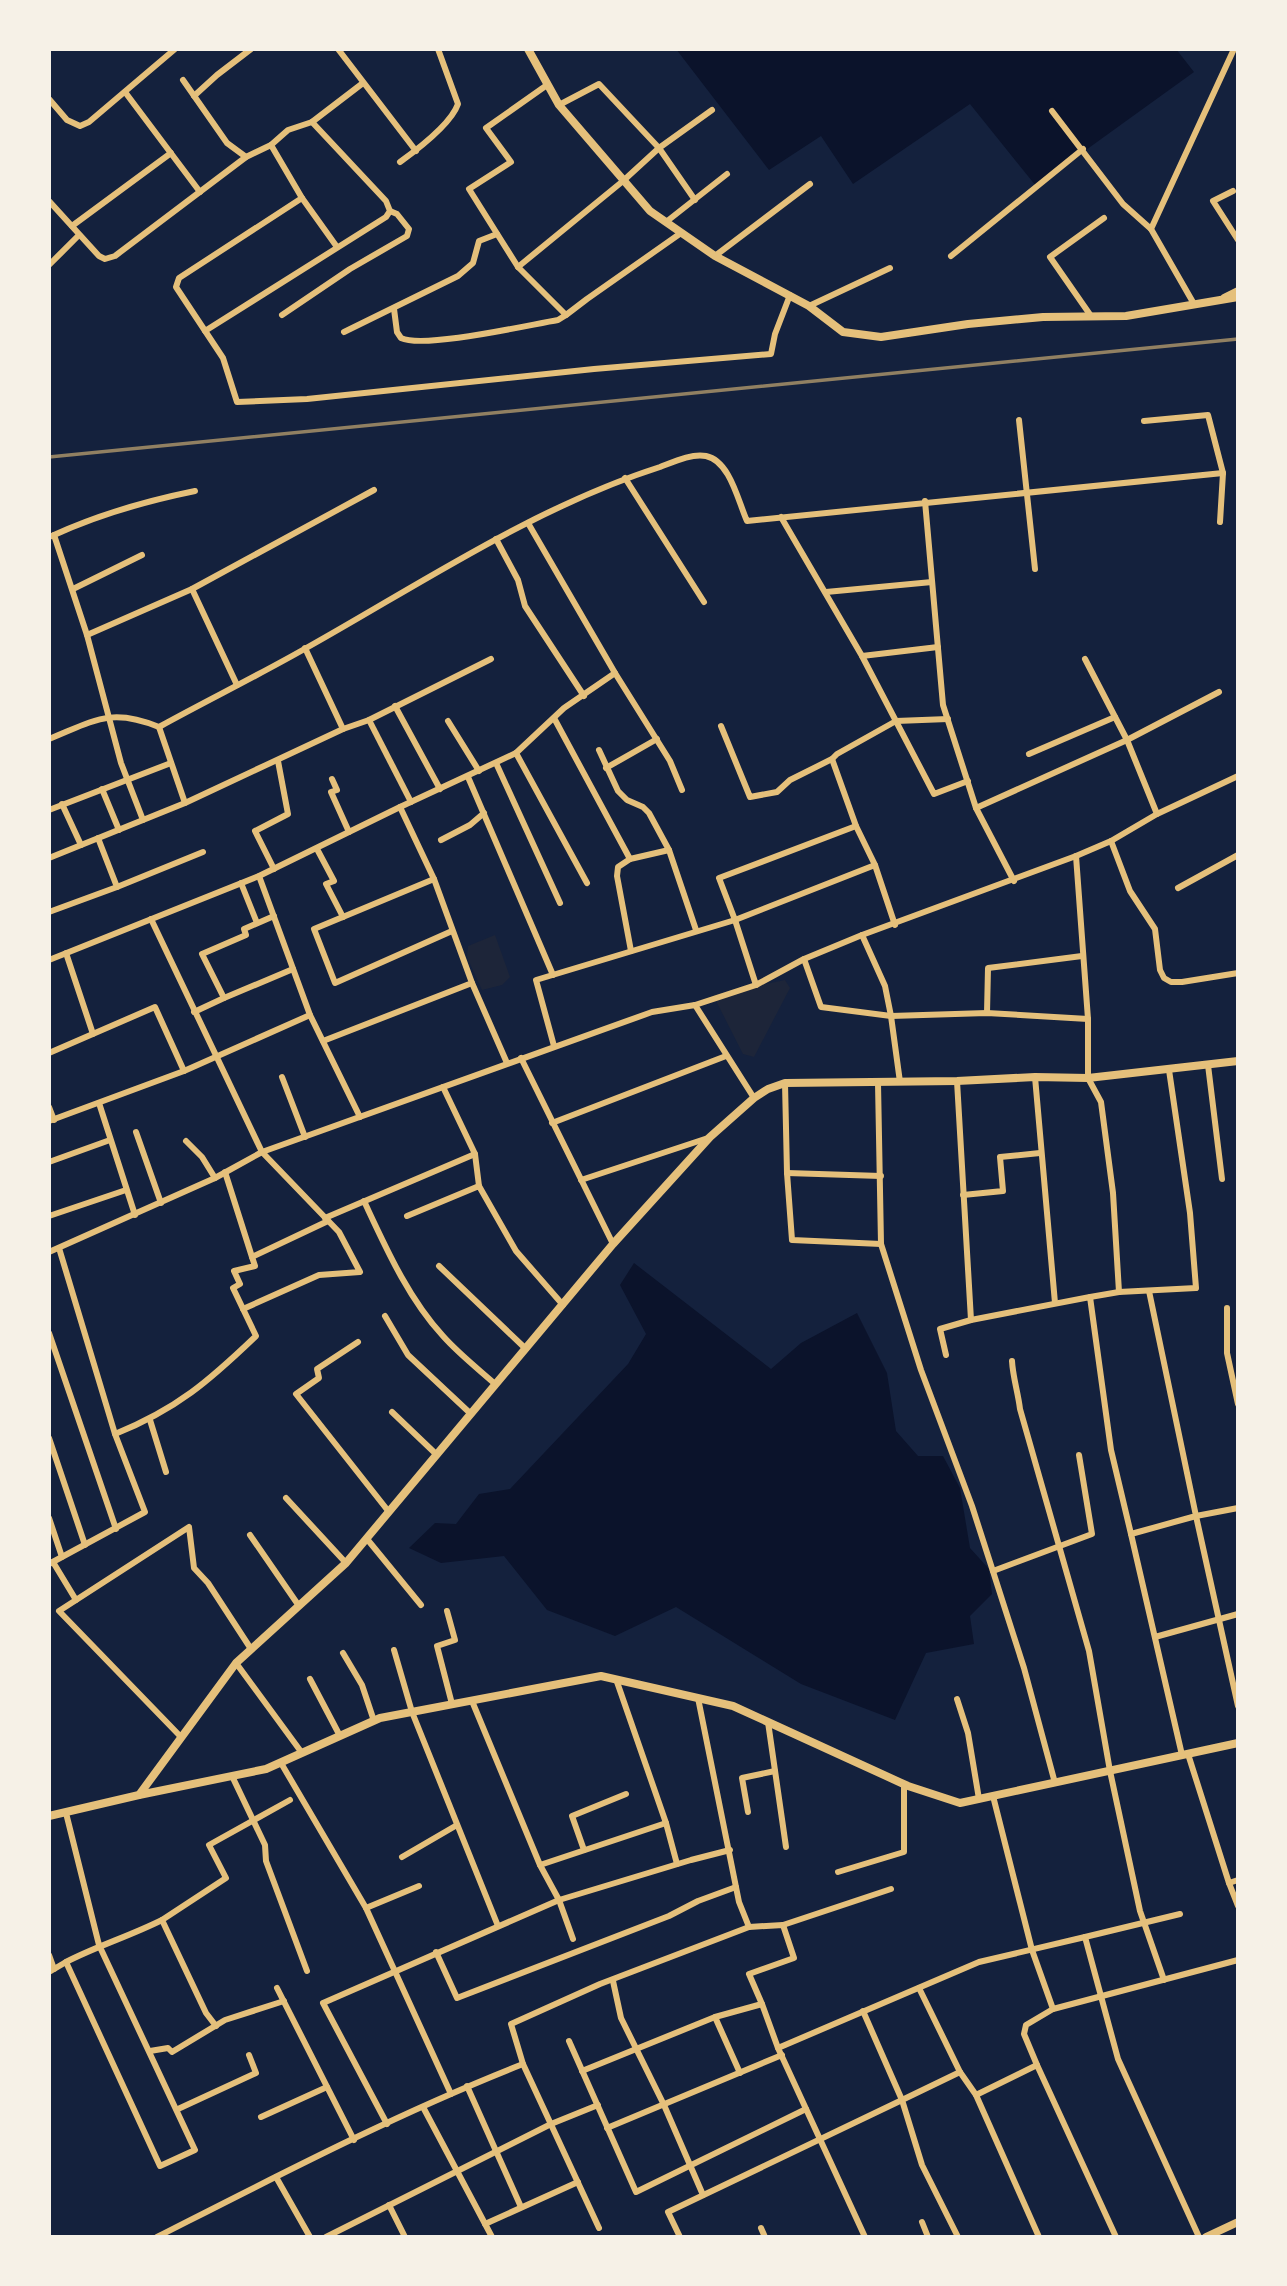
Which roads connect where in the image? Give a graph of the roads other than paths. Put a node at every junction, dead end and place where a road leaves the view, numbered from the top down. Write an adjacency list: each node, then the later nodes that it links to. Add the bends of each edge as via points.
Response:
1 (175, 49): 10 (street)
2 (251, 49): 11 (street)
3 (338, 49): 8 (street)
4 (438, 49): 20 (street, via 458,104 455,113)
5 (528, 49): 9 (street)
6 (1234, 49): 36 (street)
7 (183, 80): 11 (street)
8 (363, 83): 16 (street); 20 (street)
9 (547, 85): 13 (street); 38 (street, via 486,128 511,162 469,189)
10 (125, 92): 12 (street, via 80,126 67,120); 21 (street)
11 (194, 96): 22 (street, via 227,143)
12 (49, 99)
13 (559, 105): 18 (street, via 599,84); 25 (street)
14 (712, 110): 18 (street)
15 (1052, 111): 19 (street)
16 (312, 122): 17 (street, via 288,130); 32 (street, via 386,201)
17 (271, 145): 22 (street); 29 (street)
18 (659, 148): 25 (street); 30 (street)
19 (1083, 149): 36 (street, via 1123,204); 43 (street)
20 (416, 151): 23 (street)
21 (171, 153): 28 (street); 35 (street)
22 (246, 157): 28 (street)
23 (400, 162)
24 (727, 174): 30 (street)
25 (624, 181): 34 (street); 45 (street)
26 (810, 184): 42 (street)
27 (1233, 191): 40 (street, via 1213,201)
28 (200, 192): 39 (street, via 115,256 99,256)
29 (302, 198): 41 (street); 57 (street, via 179,278 176,287)
30 (695, 200): 34 (street)
31 (49, 201): 35 (street)
32 (390, 211): 41 (street); 54 (street, via 409,229 407,236)
33 (1104, 218): 56 (street, via 1050,257)
34 (666, 222): 37 (street)
35 (72, 226): 39 (street)
36 (1151, 229): 51 (street)
37 (681, 233): 42 (street); 55 (street)
38 (497, 234): 45 (street); 53 (street, via 479,241 468,270)
39 (79, 235): 44 (street)
40 (1238, 240)
41 (337, 247): 57 (street)
42 (715, 256): 48 (street)
43 (951, 256)
44 (49, 265)
45 (518, 267): 55 (street)
46 (890, 268): 52 (street)
47 (1238, 290): 50 (street)
48 (790, 295): 52 (street); 57 (street, via 771,354 307,398 237,402 223,358)
49 (1238, 297): 50 (street)
50 (1219, 299): 51 (street)
51 (1194, 304): 56 (street, via 1126,316)
52 (809, 306): 56 (street, via 843,332 881,337 968,324)
53 (394, 309): 55 (street, via 397,332 416,342 483,334); 58 (street)
54 (282, 315)
55 (566, 315)
56 (1091, 316)
57 (205, 331)
58 (345, 332)
59 (1019, 420): 65 (street)
60 (1144, 421): 61 (street, via 1208,415)
61 (1223, 472): 65 (street); 68 (street)
62 (625, 478): 67 (street, via 704,455 715,459 726,473 747,521); 69 (street); 78 (street)
63 (374, 490): 76 (street)
64 (195, 491): 70 (street, via 90,518)
65 (1027, 491): 66 (street); 73 (street)
66 (925, 501): 67 (street); 74 (street)
67 (781, 517): 77 (street)
68 (1220, 522)
69 (528, 523): 71 (street); 85 (street)
70 (52, 536): 75 (street)
71 (496, 539): 81 (street); 88 (street, via 525,606)
72 (142, 555): 75 (street)
73 (1035, 569)
74 (932, 582): 77 (street); 80 (street)
75 (73, 589): 79 (street)
76 (192, 589): 79 (street); 86 (street)
77 (826, 592): 82 (street)
78 (704, 601)
79 (87, 635): 90 (street)
80 (938, 647): 82 (street); 93 (street)
81 (305, 649): 86 (street); 99 (street)
82 (862, 656): 96 (street)
83 (491, 659): 89 (street)
84 (1085, 659): 91 (street)
85 (615, 673): 88 (street); 101 (street)
86 (237, 685): 98 (street)
87 (1219, 692): 102 (street)
88 (584, 696): 92 (street)
89 (395, 706): 94 (street); 118 (street)
90 (107, 716): 98 (street, via 136,718); 100 (street); 115 (street)
91 (1115, 717): 102 (street); 105 (street)
92 (554, 718): 104 (street); 142 (street)
93 (948, 719): 96 (street); 116 (street)
94 (369, 720): 99 (street); 120 (street)
95 (449, 721): 111 (street)
96 (896, 721): 106 (street); 116 (street, via 934,794)
97 (721, 726): 106 (street, via 750,797 777,792 790,780)
98 (159, 727): 108 (street)
99 (343, 729): 107 (street)
100 (49, 739)
101 (657, 739): 110 (street); 119 (street)
102 (1127, 740): 124 (street); 127 (street)
103 (599, 750): 110 (street)
104 (516, 753): 109 (street); 150 (street)
105 (1030, 754)
106 (832, 760): 129 (street)
107 (278, 761): 121 (street); 145 (street, via 288,814 255,831)
108 (171, 763): 115 (street); 121 (street)
109 (496, 763): 111 (street); 153 (street)
110 (606, 768): 137 (street, via 618,791 649,813)
111 (479, 771): 113 (street)
112 (1238, 776): 127 (street)
113 (468, 777): 118 (street); 126 (street)
114 (332, 779): 131 (street, via 337,790 331,792)
115 (127, 780): 117 (street); 128 (street)
116 (968, 782): 124 (street)
117 (102, 789): 122 (street); 130 (street)
118 (440, 789): 120 (street)
119 (682, 790)
120 (411, 802): 123 (street)
121 (185, 803): 128 (street)
122 (62, 804): 125 (street); 135 (street)
123 (400, 807): 131 (street); 147 (street)
124 (976, 808): 148 (street)
125 (49, 810)
126 (484, 813): 133 (street); 171 (street)
127 (1157, 814): 134 (street)
128 (143, 820): 130 (street)
129 (856, 826): 143 (street); 158 (street, via 719,878)
130 (119, 830): 132 (street)
131 (349, 832): 136 (street)
132 (98, 838): 135 (street); 151 (street)
133 (441, 840)
134 (1111, 841): 139 (street); 170 (street, via 1130,891 1155,929 1164,978 1182,982)
135 (81, 845): 141 (street)
136 (317, 849): 145 (street); 156 (street, via 334,881 326,884)
137 (669, 850): 142 (street); 161 (street)
138 (203, 852): 151 (street)
139 (1076, 856): 148 (street); 166 (street)
140 (1235, 857): 144 (street); 152 (street)
141 (49, 858)
142 (630, 859): 164 (street, via 618,867 617,876)
143 (875, 865): 158 (street); 160 (street)
144 (1238, 868)
145 (274, 869): 146 (street)
146 (259, 876): 149 (street); 155 (street)
147 (434, 879): 156 (street); 162 (street)
148 (1014, 881): 160 (street)
149 (241, 883): 157 (street); 159 (street)
150 (587, 883)
151 (117, 887): 154 (street)
152 (1178, 888)
153 (560, 903)
154 (49, 912)
155 (274, 916): 159 (street); 169 (street)
156 (343, 917): 162 (street, via 314,929 335,983)
157 (151, 919): 165 (street); 176 (street)
158 (736, 920): 161 (street); 173 (street)
159 (257, 923): 174 (street, via 244,929 246,935 202,954)
160 (894, 925): 163 (street)
161 (696, 930): 164 (street)
162 (452, 931): 172 (street)
163 (862, 935): 167 (street); 179 (street, via 885,986)
164 (631, 951): 171 (street)
165 (66, 953): 168 (street); 181 (street)
166 (1082, 956): 177 (street, via 988,968); 180 (street)
167 (804, 959): 173 (street); 179 (street, via 821,1007)
168 (49, 960)
169 (293, 969): 174 (street); 178 (street)
170 (1238, 973)
171 (553, 975): 183 (street, via 536,980)
172 (472, 983): 182 (street); 189 (street)
173 (756, 985): 175 (street)
174 (224, 998): 176 (street)
175 (695, 1005): 183 (street, via 652,1013); 185 (street)
176 (194, 1012): 186 (street)
177 (987, 1013): 179 (street); 180 (street)
178 (310, 1015): 182 (street); 186 (street)
179 (891, 1016): 197 (street)
180 (1088, 1019): 195 (street)
181 (93, 1034): 184 (street); 192 (street, via 155,1007)
182 (323, 1041): 204 (street)
183 (554, 1046): 187 (street)
184 (49, 1053)
185 (726, 1056): 201 (street); 206 (street)
186 (216, 1057): 192 (street); 212 (street)
187 (521, 1058): 189 (street); 206 (street)
188 (1238, 1061): 190 (street)
189 (506, 1063): 200 (street)
190 (1208, 1065): 191 (street); 220 (street)
191 (1169, 1070): 195 (street); 237 (street, via 1196,1288)
192 (184, 1071): 202 (street)
193 (282, 1077): 208 (street)
194 (1035, 1077): 195 (street); 196 (street); 213 (street)
195 (1088, 1078): 238 (street, via 1101,1102)
196 (957, 1081): 197 (street); 224 (street)
197 (900, 1082): 199 (street)
198 (785, 1083): 199 (street); 201 (street); 217 (street)
199 (878, 1083): 218 (street)
200 (443, 1087): 204 (street); 214 (street)
201 (754, 1098): 209 (street)
202 (99, 1104): 205 (street); 210 (street)
203 (49, 1107): 205 (street)
204 (360, 1117): 208 (street)
205 (51, 1121)
206 (552, 1123): 221 (street)
207 (136, 1132): 226 (street)
208 (304, 1137): 212 (street)
209 (710, 1137): 221 (street); 231 (street)
210 (110, 1140): 215 (street); 223 (street)
211 (186, 1141): 219 (street)
212 (262, 1152): 216 (street); 230 (street)
213 (1040, 1153): 224 (street, via 1000,1157 1003,1191); 240 (street)
214 (475, 1154): 222 (street); 225 (street)
215 (49, 1161)
216 (225, 1172): 219 (street); 235 (street)
217 (787, 1173): 218 (street); 232 (street, via 792,1240)
218 (881, 1177): 232 (street)
219 (215, 1178): 226 (street)
220 (1222, 1179)
221 (581, 1180): 231 (street)
222 (479, 1186): 229 (street); 241 (street, via 516,1251)
223 (126, 1189): 227 (street); 228 (street)
224 (963, 1195): 245 (street)
225 (364, 1201): 230 (street); 251 (street, via 418,1303 442,1336)
226 (161, 1203): 227 (street)
227 (135, 1214): 233 (street)
228 (49, 1216)
229 (407, 1216)
230 (327, 1219): 235 (street); 243 (street, via 360,1272 318,1275)
231 (613, 1244): 241 (street)
232 (881, 1244): 275 (street)
233 (59, 1248): 234 (street); 256 (street)
234 (49, 1252)
235 (252, 1257): 243 (street, via 255,1266 234,1271 240,1284 233,1288)
236 (439, 1266): 248 (street)
237 (1149, 1291): 238 (street); 264 (street)
238 (1119, 1292): 239 (street)
239 (1090, 1297): 240 (street); 267 (street, via 1111,1450)
240 (1055, 1303): 245 (street)
241 (563, 1305): 248 (street)
242 (1227, 1308): 252 (street, via 1227,1353)
243 (243, 1309): 255 (street, via 256,1336 194,1393)
244 (385, 1316): 254 (street, via 408,1355)
245 (971, 1320): 249 (street, via 940,1329)
246 (49, 1333): 266 (street)
247 (358, 1342): 263 (street, via 317,1368 319,1378 296,1394)
248 (526, 1349): 251 (street)
249 (946, 1355)
250 (1012, 1361): 271 (street, via 1013,1383)
251 (494, 1383): 254 (street)
252 (1238, 1404)
253 (391, 1412): 258 (street)
254 (471, 1414): 258 (street)
255 (150, 1420): 256 (street); 260 (street)
256 (115, 1434): 266 (street, via 145,1512)
257 (49, 1438): 270 (street)
258 (437, 1455): 263 (street)
259 (1079, 1455): 271 (street, via 1092,1534)
260 (166, 1472)
261 (286, 1498): 274 (street)
262 (1238, 1508): 264 (street)
263 (389, 1512): 269 (street)
264 (1196, 1516): 267 (street); 281 (street)
265 (49, 1518): 272 (street)
266 (116, 1529): 270 (street)
267 (1131, 1534): 282 (street)
268 (250, 1535): 277 (street)
269 (367, 1539): 274 (street); 278 (street)
270 (85, 1545): 272 (street)
271 (1059, 1547): 275 (street); 304 (street, via 1089,1651)
272 (62, 1557): 273 (street)
273 (51, 1563): 276 (street)
274 (346, 1563): 277 (street)
275 (993, 1571): 306 (street)
276 (76, 1600): 283 (street, via 189,1527 194,1569); 298 (street, via 59,1611)
277 (299, 1605): 283 (street)
278 (421, 1605)
279 (447, 1611): 292 (street, via 455,1640 436,1646)
280 (1238, 1614): 281 (street)
281 (1218, 1620): 282 (street); 293 (street)
282 (1155, 1637): 301 (street)
283 (251, 1649): 286 (street)
284 (394, 1650): 294 (street)
285 (343, 1653): 295 (street, via 362,1685)
286 (236, 1663): 298 (street); 300 (street)
287 (310, 1679): 297 (street)
288 (617, 1679): 289 (street); 291 (street, via 601,1676); 317 (street)
289 (698, 1698): 296 (street, via 733,1706); 321 (street)
290 (957, 1699): 311 (street)
291 (472, 1701): 292 (street); 324 (street)
292 (452, 1704): 294 (street)
293 (1238, 1706)
294 (412, 1712): 295 (street); 318 (street)
295 (374, 1721): 297 (street)
296 (768, 1722): 303 (street); 307 (street)
297 (340, 1736): 300 (street)
298 (181, 1737): 309 (street)
299 (1238, 1743): 301 (street)
300 (302, 1753): 302 (street)
301 (1185, 1755): 304 (street); 327 (street)
302 (281, 1763): 305 (street); 333 (street)
303 (775, 1771): 313 (street, via 742,1778); 319 (street)
304 (1110, 1771): 306 (street); 336 (street)
305 (232, 1776): 309 (street); 316 (street)
306 (1055, 1783): 310 (street)
307 (904, 1784): 311 (street, via 960,1803); 325 (street, via 904,1852)
308 (626, 1794): 320 (street, via 572,1816)
309 (139, 1795): 314 (street)
310 (993, 1796): 311 (street); 343 (street)
311 (979, 1799)
312 (290, 1800): 316 (street)
313 (748, 1812)
314 (66, 1813): 315 (street); 342 (street)
315 (49, 1816)
316 (253, 1820): 335 (street, via 209,1844 226,1878); 350 (street)
317 (666, 1823): 320 (street); 323 (street)
318 (457, 1825): 322 (street); 338 (street)
319 (786, 1847)
320 (584, 1850): 324 (street)
321 (730, 1850): 323 (street); 329 (street)
322 (402, 1857)
323 (677, 1864): 331 (street)
324 (540, 1865): 331 (street)
325 (838, 1872)
326 (1238, 1880): 327 (street)
327 (1229, 1883): 332 (street)
328 (419, 1886): 333 (street)
329 (736, 1887): 339 (street); 344 (street, via 457,1998)
330 (891, 1889): 337 (street)
331 (559, 1900): 338 (street); 341 (street)
332 (1238, 1906)
333 (366, 1908): 349 (street)
334 (1180, 1914): 336 (street)
335 (162, 1920): 342 (street); 361 (street)
336 (1143, 1923): 340 (street); 351 (street)
337 (783, 1925): 339 (street); 357 (street, via 794,1958 749,1974)
338 (498, 1926): 344 (street)
339 (748, 1927): 352 (street)
340 (1085, 1937): 343 (street); 355 (street)
341 (573, 1939)
342 (99, 1945): 347 (street); 365 (street)
343 (1032, 1950): 354 (street, via 979,1962); 358 (street)
344 (436, 1952): 349 (street)
345 (49, 1955): 348 (street)
346 (1238, 1959): 351 (street)
347 (65, 1962): 348 (street); 381 (street, via 160,2165 195,2150)
348 (51, 1970)
349 (396, 1970): 375 (street); 384 (street, via 323,2003)
350 (307, 1972)
351 (1164, 1980): 355 (street)
352 (614, 1981): 364 (street, via 621,2018); 368 (street, via 512,2024)
353 (277, 1987): 356 (street)
354 (919, 1988): 359 (street); 371 (street)
355 (1101, 1997): 358 (street); 414 (street, via 1118,2059)
356 (284, 2001): 361 (street); 374 (street)
357 (762, 2004): 360 (street); 363 (street)
358 (1053, 2009): 369 (street, via 1026,2025 1024,2034)
359 (863, 2011): 363 (street); 377 (street)
360 (715, 2017): 364 (street); 372 (street)
361 (216, 2026): 365 (street, via 172,2052 168,2048)
362 (569, 2041): 370 (street)
363 (778, 2048): 367 (street)
364 (637, 2050): 370 (street); 379 (street)
365 (150, 2051): 381 (street)
366 (249, 2055): 381 (street, via 256,2073)
367 (782, 2056): 372 (street); 382 (street)
368 (523, 2064): 373 (street); 385 (street)
369 (1037, 2065): 376 (street); 413 (street)
370 (582, 2071): 378 (street)
371 (960, 2072): 376 (street); 377 (street)
372 (740, 2073): 379 (street)
373 (467, 2086): 375 (street); 389 (street)
374 (327, 2087): 383 (street); 388 (street)
375 (451, 2094): 380 (street)
376 (976, 2095): 412 (street)
377 (902, 2100): 387 (street); 411 (street, via 922,2165)
378 (597, 2105): 385 (street); 386 (street)
379 (664, 2105): 386 (street); 390 (street)
380 (423, 2107): 384 (street); 391 (street)
381 (178, 2109)
382 (806, 2109): 387 (street); 390 (street)
383 (261, 2117)
384 (387, 2124): 388 (street)
385 (551, 2124): 389 (street); 393 (street)
386 (607, 2128): 390 (street, via 636,2192)
387 (820, 2139): 394 (street); 409 (street)
388 (354, 2140): 392 (street)
389 (496, 2151): 391 (street); 396 (street)
390 (690, 2165): 394 (street)
391 (457, 2171): 395 (street); 399 (street)
392 (276, 2177): 402 (street); 403 (street)
393 (578, 2182): 396 (street); 400 (street)
394 (703, 2195): 407 (street, via 668,2212)
395 (389, 2205): 404 (street); 405 (street)
396 (522, 2207): 399 (street)
397 (1238, 2221): 415 (street)
398 (922, 2222): 410 (street)
399 (485, 2224): 406 (street)
400 (599, 2228)
401 (761, 2228): 408 (street)
402 (157, 2237)
403 (310, 2237)
404 (326, 2237)
405 (405, 2237)
406 (492, 2237)
407 (680, 2237)
408 (765, 2237)
409 (865, 2237)
410 (928, 2237)
411 (958, 2237)
412 (1039, 2237)
413 (1116, 2237)
414 (1199, 2237)
415 (1206, 2237)

